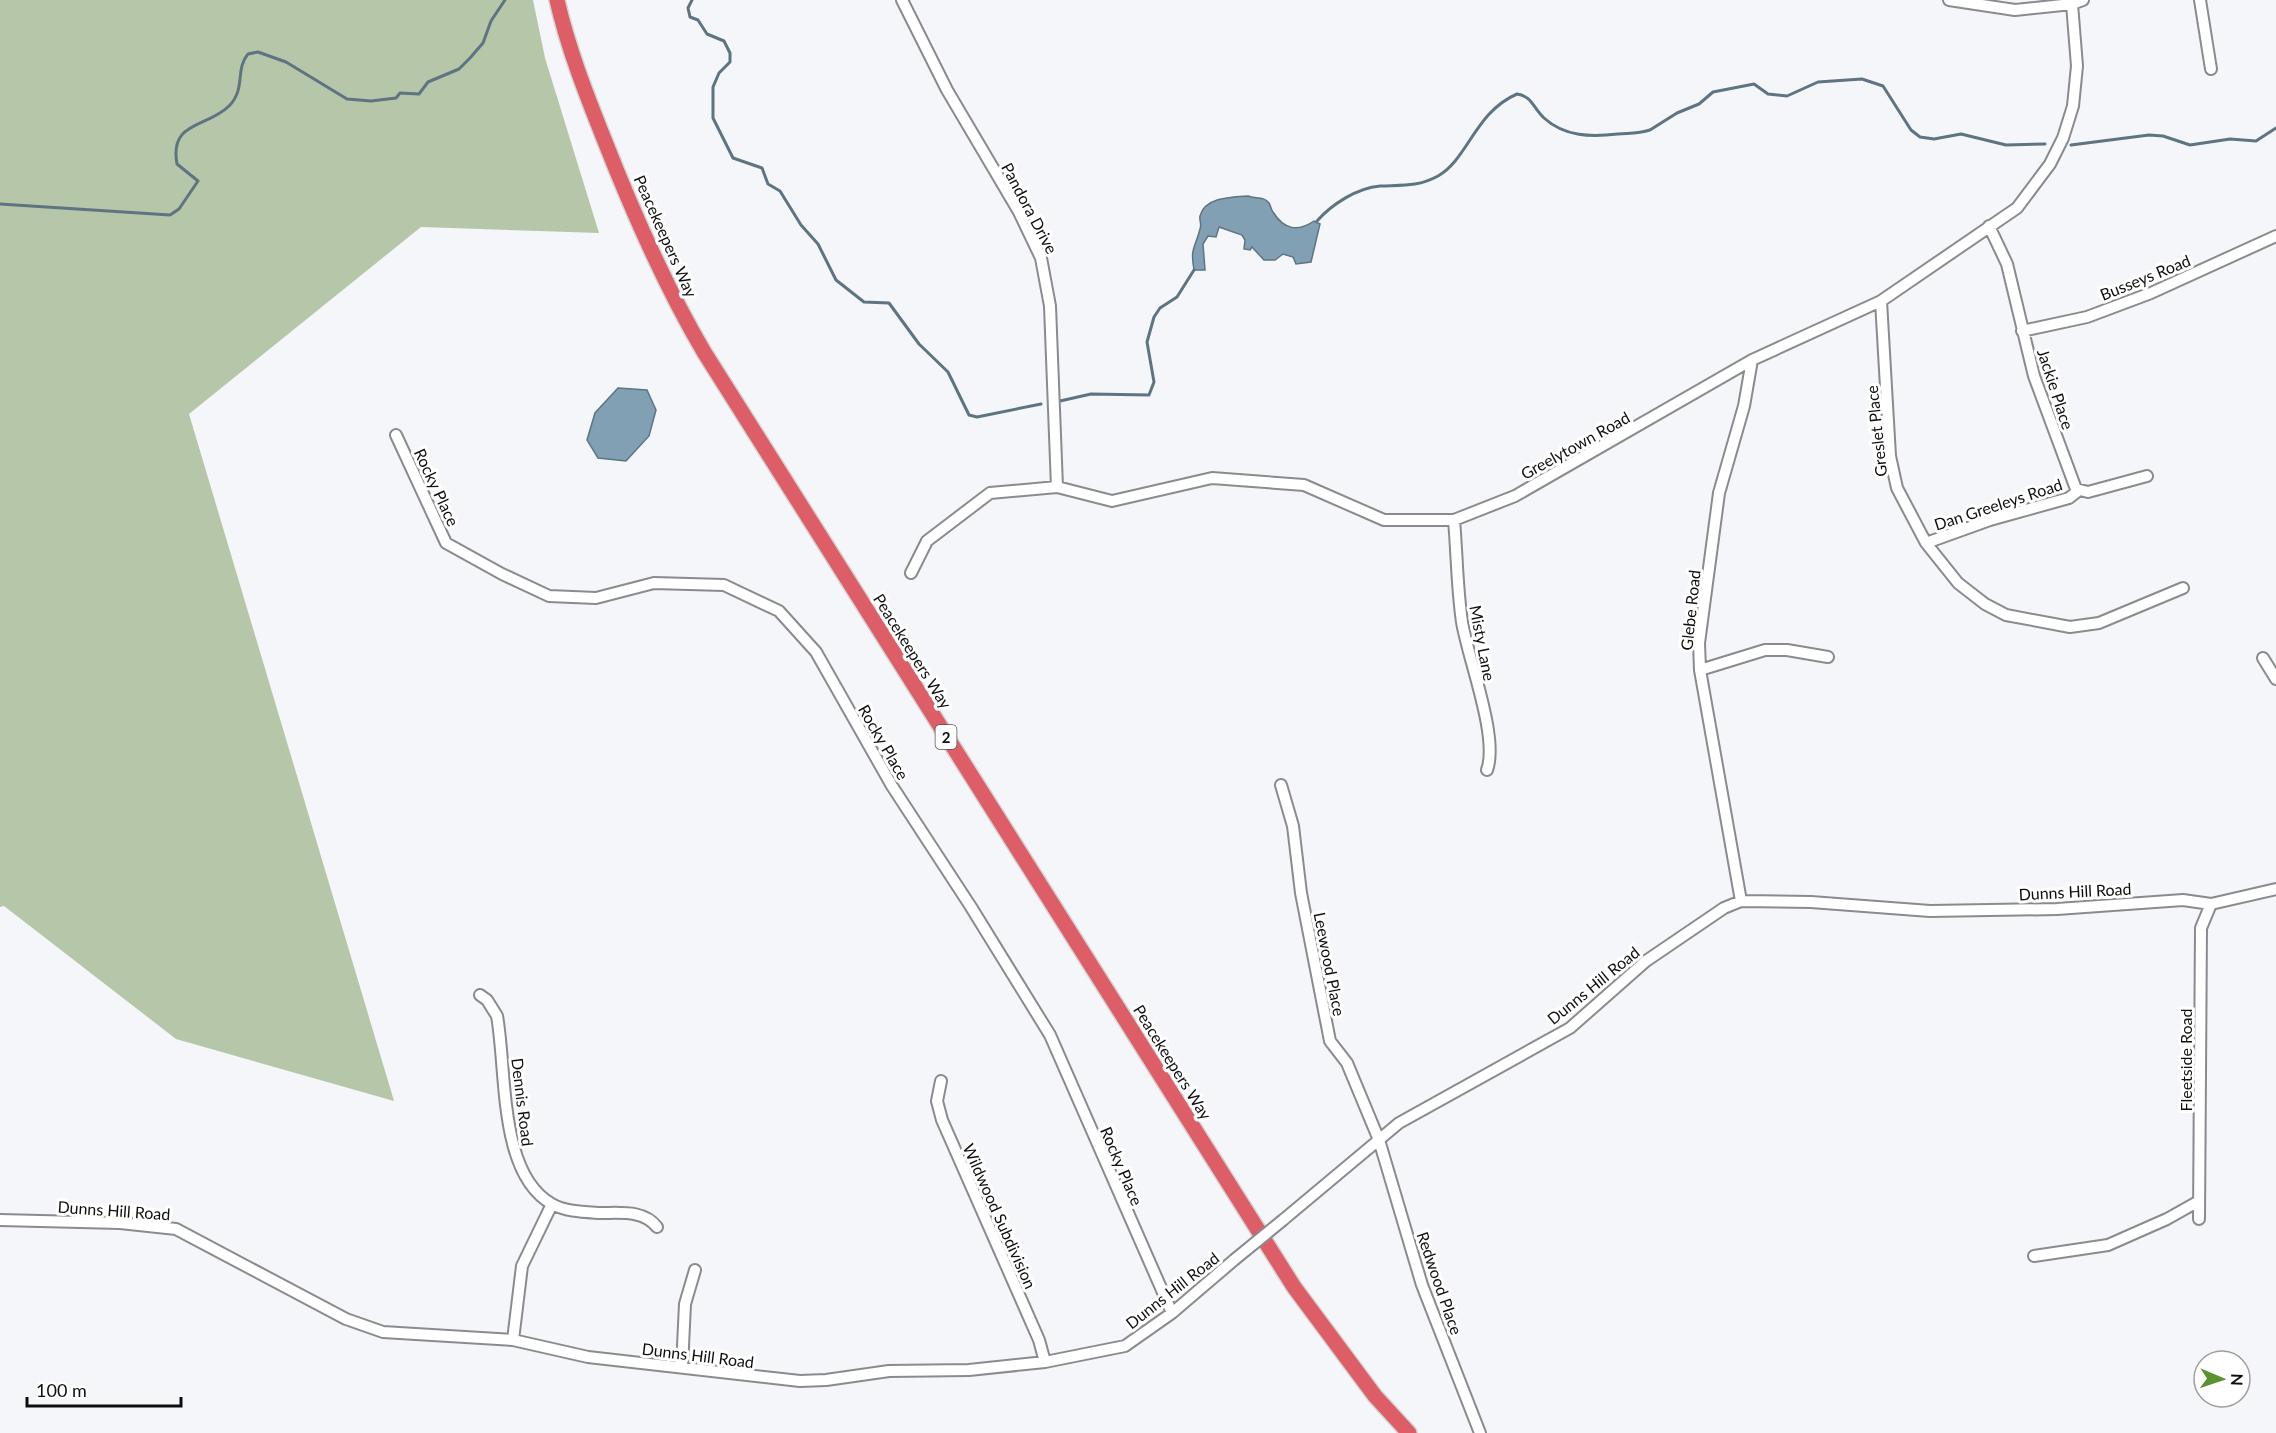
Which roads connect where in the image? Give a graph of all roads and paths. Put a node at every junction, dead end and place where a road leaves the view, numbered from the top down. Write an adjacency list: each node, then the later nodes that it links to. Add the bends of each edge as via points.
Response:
1 (557, 0): 44 (highway, Peacekeepers Way / 2, via 580,79 636,219 677,306 708,359 1294,1287 1375,1396)
2 (902, 0): 15 (street, Pandora Drive, via 947,90 1026,226 1044,269 1050,306)
3 (1949, 0): 6 (street, via 2015,10)
4 (2083, 0): 6 (street)
5 (2200, 0): 7 (street)
6 (2072, 4): 8 (street, Greelytown Road, via 2077,66 2073,105 2063,138 2041,178 2017,208)
7 (2211, 69)
8 (1989, 226): 10 (street, Greelytown Road); 11 (street, Jackie Place, via 2007,264)
9 (2276, 236): 11 (street, Busseys Road, via 2098,313)
10 (1881, 301): 12 (street, Greelytown Road); 18 (street, Greslet Place, via 1890,456 1898,488)
11 (2022, 331): 16 (street, Jackie Place, via 2034,376)
12 (1752, 360): 17 (street, Greelytown Road, via 1515,496); 23 (street, Glebe Road, via 1744,406 1719,493 1699,643)
13 (396, 435): 40 (street, Rocky Place, via 446,543 502,574 549,596 596,598 654,583 724,585 779,611 816,652 892,786 1050,1035)
14 (2147, 476): 16 (street, via 2088,492)
15 (1057, 487): 17 (street, Greelytown Road, via 1112,501 1212,478 1292,484 1304,485 1384,520); 19 (street, Greelytown Road, via 990,493 927,541)
16 (2078, 491): 18 (street, Dan Greeleys Road, via 2069,498)
17 (1454, 520): 25 (street, Misty Lane, via 1462,623 1490,736)
18 (1926, 543): 20 (street, Greslet Place, via 1958,583 1985,604 2006,615 2052,626 2099,623)
19 (911, 573)
20 (2183, 588)
21 (1828, 657): 23 (street, via 1772,649)
22 (2263, 658): 24 (street)
23 (1700, 670): 28 (street, Glebe Road)
24 (2276, 679)
25 (1486, 770)
26 (1281, 785): 32 (street, Leewood Place, via 1293,826 1301,893 1330,1041 1347,1063)
27 (2276, 889): 29 (street, Dunns Hill Road)
28 (1741, 901): 29 (street, Dunns Hill Road, via 1930,911 2057,909 2183,900); 32 (street, Dunns Hill Road, via 1646,961 1570,1028 1399,1123)
29 (2211, 904): 33 (street, Fleetside Road, via 2201,928)
30 (480, 995): 34 (street, Dennis Road, via 497,1016 516,1160 526,1180)
31 (941, 1081): 42 (street, Wildwood Subdivision, via 937,1101 942,1120 1039,1340)
32 (1379, 1140): 40 (street, Dunns Hill Road, bridge); 45 (street, Redwood Place, via 1422,1285)
33 (2199, 1201): 35 (street, Fleetside Road); 38 (street, via 2108,1245)
34 (552, 1204): 37 (street, Dennis Road, via 576,1211 640,1215); 41 (street, via 522,1266)
35 (2199, 1219)
36 (0, 1220): 41 (street, Dunns Hill Road, via 167,1227 193,1236 363,1326 402,1335)
37 (657, 1227)
38 (2034, 1256)
39 (695, 1270): 43 (street, via 685,1304)
40 (1172, 1313): 42 (street, Dunns Hill Road, via 1125,1346)
41 (513, 1340): 43 (street, Dunns Hill Road, via 588,1357)
42 (1045, 1362): 43 (street, Dunns Hill Road, via 959,1371 883,1372 810,1381)
43 (682, 1367)
44 (1409, 1433)
45 (1480, 1433)

